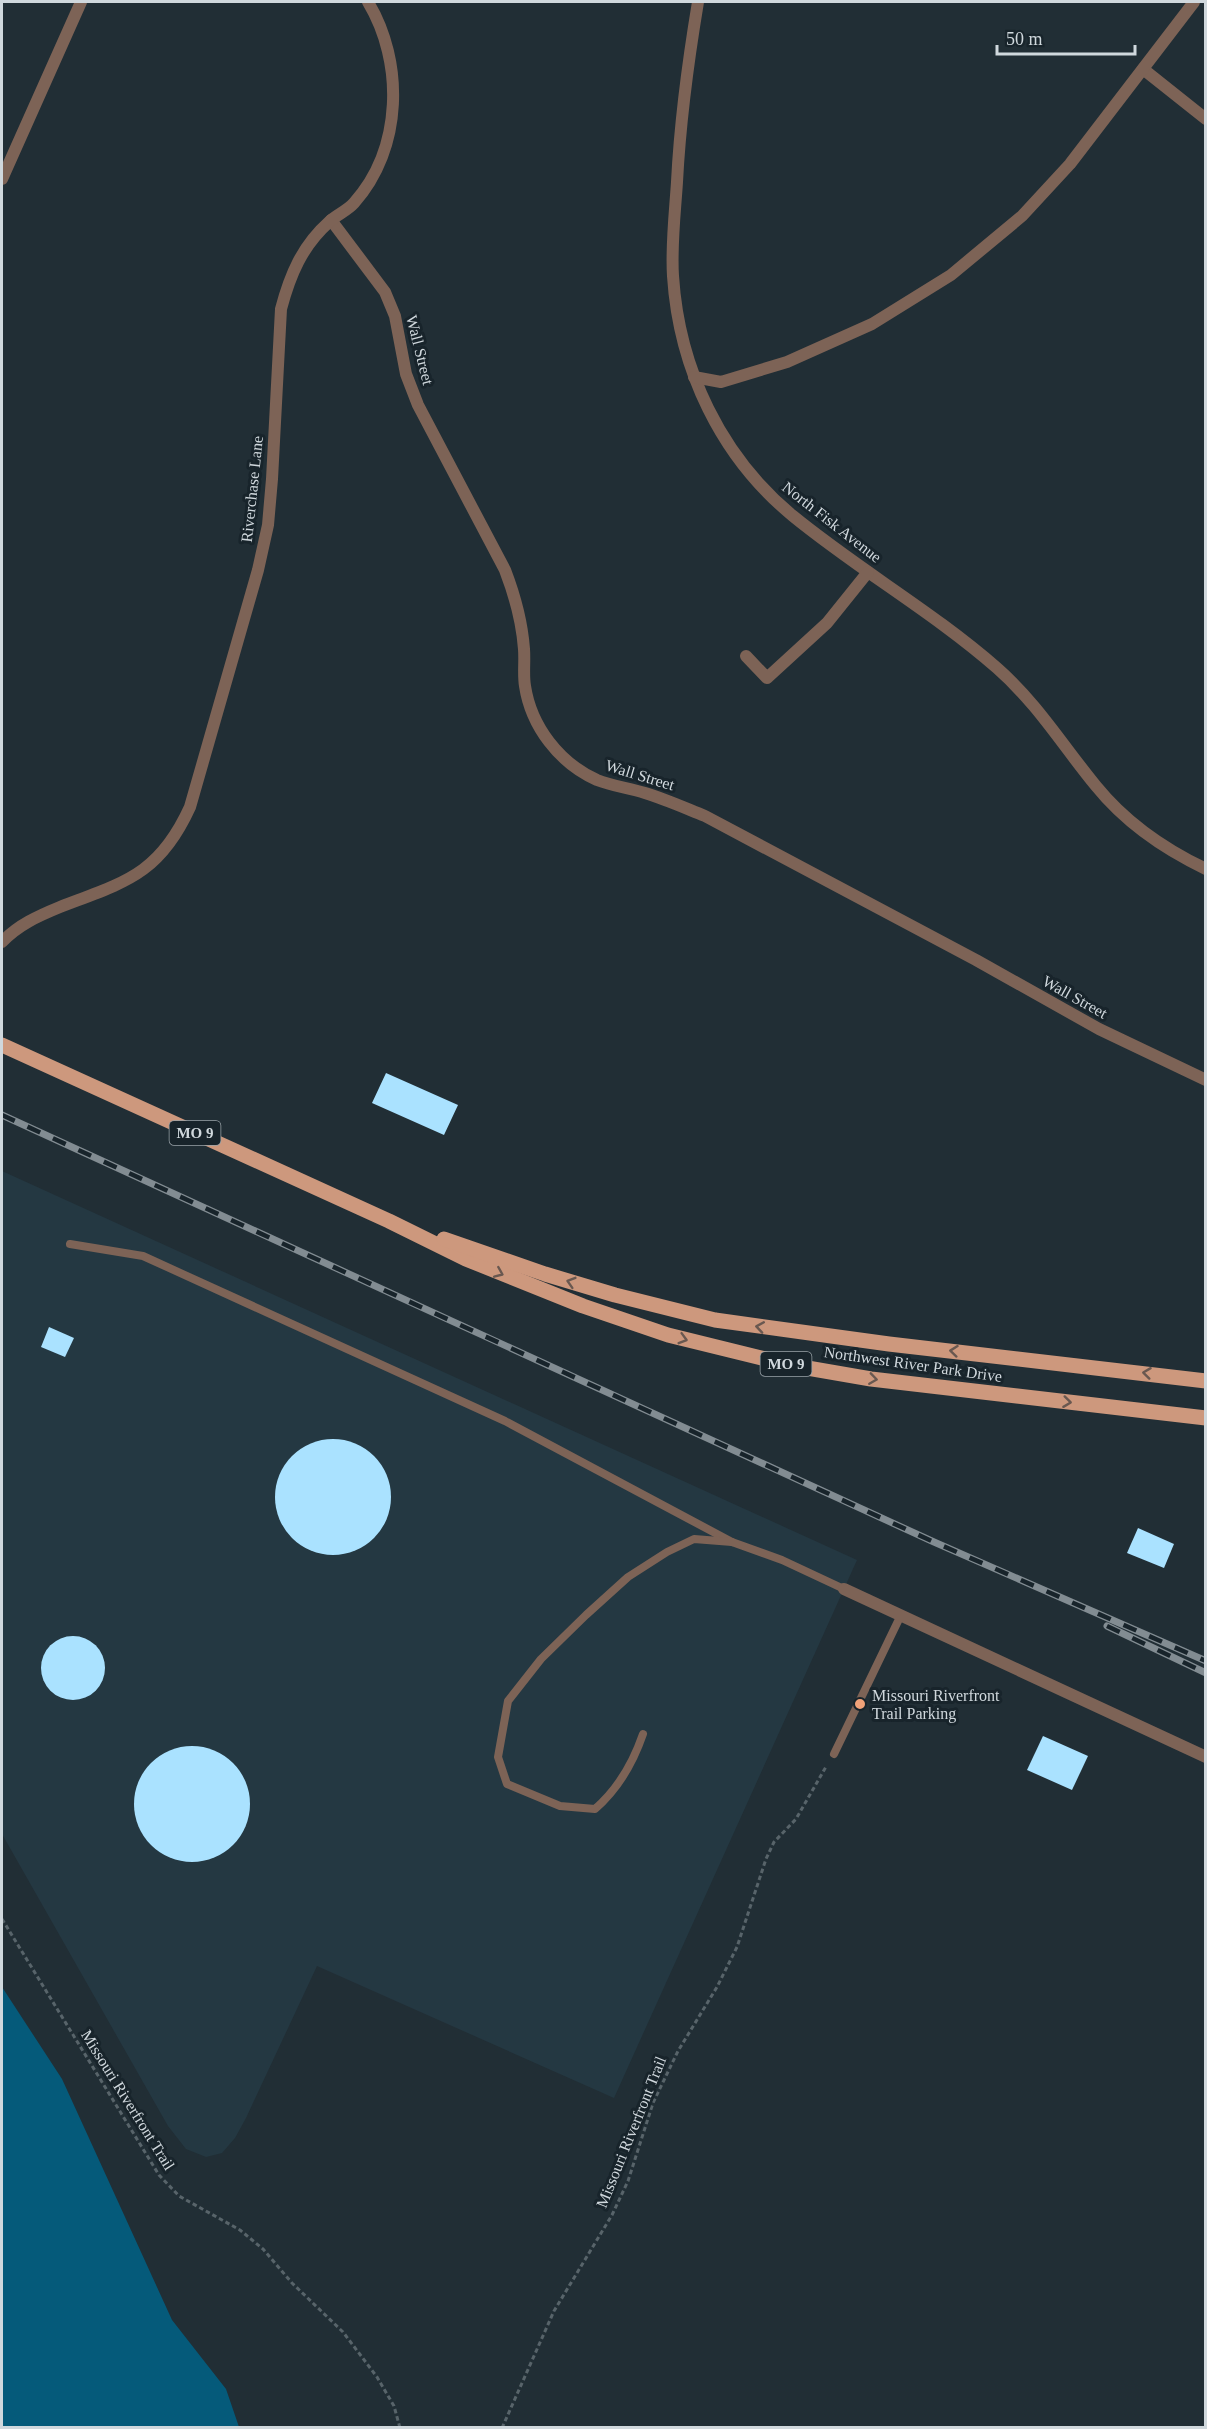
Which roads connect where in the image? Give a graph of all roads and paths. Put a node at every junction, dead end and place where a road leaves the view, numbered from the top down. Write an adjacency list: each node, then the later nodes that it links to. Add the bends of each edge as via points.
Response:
1 (81, 2): 7 (street)
2 (368, 2): 8 (street, Riverchase Lane, via 387,45 394,91 391,122 377,165 362,192 353,205)
3 (698, 2): 9 (street, North Fisk Avenue, via 679,141 673,239 676,309)
4 (1194, 2): 5 (street)
5 (1143, 69): 6 (street); 9 (street, via 1070,164 1022,216 951,275 872,324 787,362 721,382)
6 (1206, 119)
7 (2, 179)
8 (331, 220): 13 (street, Riverchase Lane, via 305,249 292,272 281,309 268,525 185,817 164,852 130,880 28,921); 15 (street, Wall Street, via 385,292 418,405 514,592 524,642 524,682 535,719 566,760 599,781 705,816 1099,1029)
9 (694, 377): 10 (street, North Fisk Avenue, via 725,440 769,495)
10 (868, 572): 11 (street, via 827,623 767,678); 12 (street, North Fisk Avenue, via 955,633 999,670 1052,726 1121,813 1168,850)
11 (746, 656)
12 (1206, 869)
13 (2, 942)
14 (2, 1045): 16 (main road, Northwest River Park Drive / MO 9)
15 (1206, 1080)
16 (389, 1221): 18 (main road, Northwest River Park Drive / MO 9, one-way to 16, via 715,1320 545,1274); 19 (main road, Northwest River Park Drive / MO 9, one-way to 19, via 517,1281 668,1335 728,1351 871,1379)
17 (70, 1244): 20 (lane, via 143,1256 505,1421)
18 (1206, 1381)
19 (1206, 1418)
20 (732, 1542): 21 (lane); 23 (lane, via 694,1539 676,1547 628,1577 586,1615 541,1659 508,1701 498,1757 507,1784 560,1806 595,1809 610,1796 629,1767)
21 (844, 1589): 22 (street)
22 (900, 1617): 24 (lane); 25 (street)
23 (643, 1734)
24 (834, 1754): 28 (path, Missouri Riverfront Trail, via 796,1819 774,1842 737,1947 678,2051 654,2103 628,2181 554,2311)
25 (1206, 1757)
26 (2, 1919): 27 (path, Missouri Riverfront Trail, via 159,2175 179,2196 240,2230 263,2249 343,2332 394,2406)
27 (400, 2427)
28 (502, 2427)

